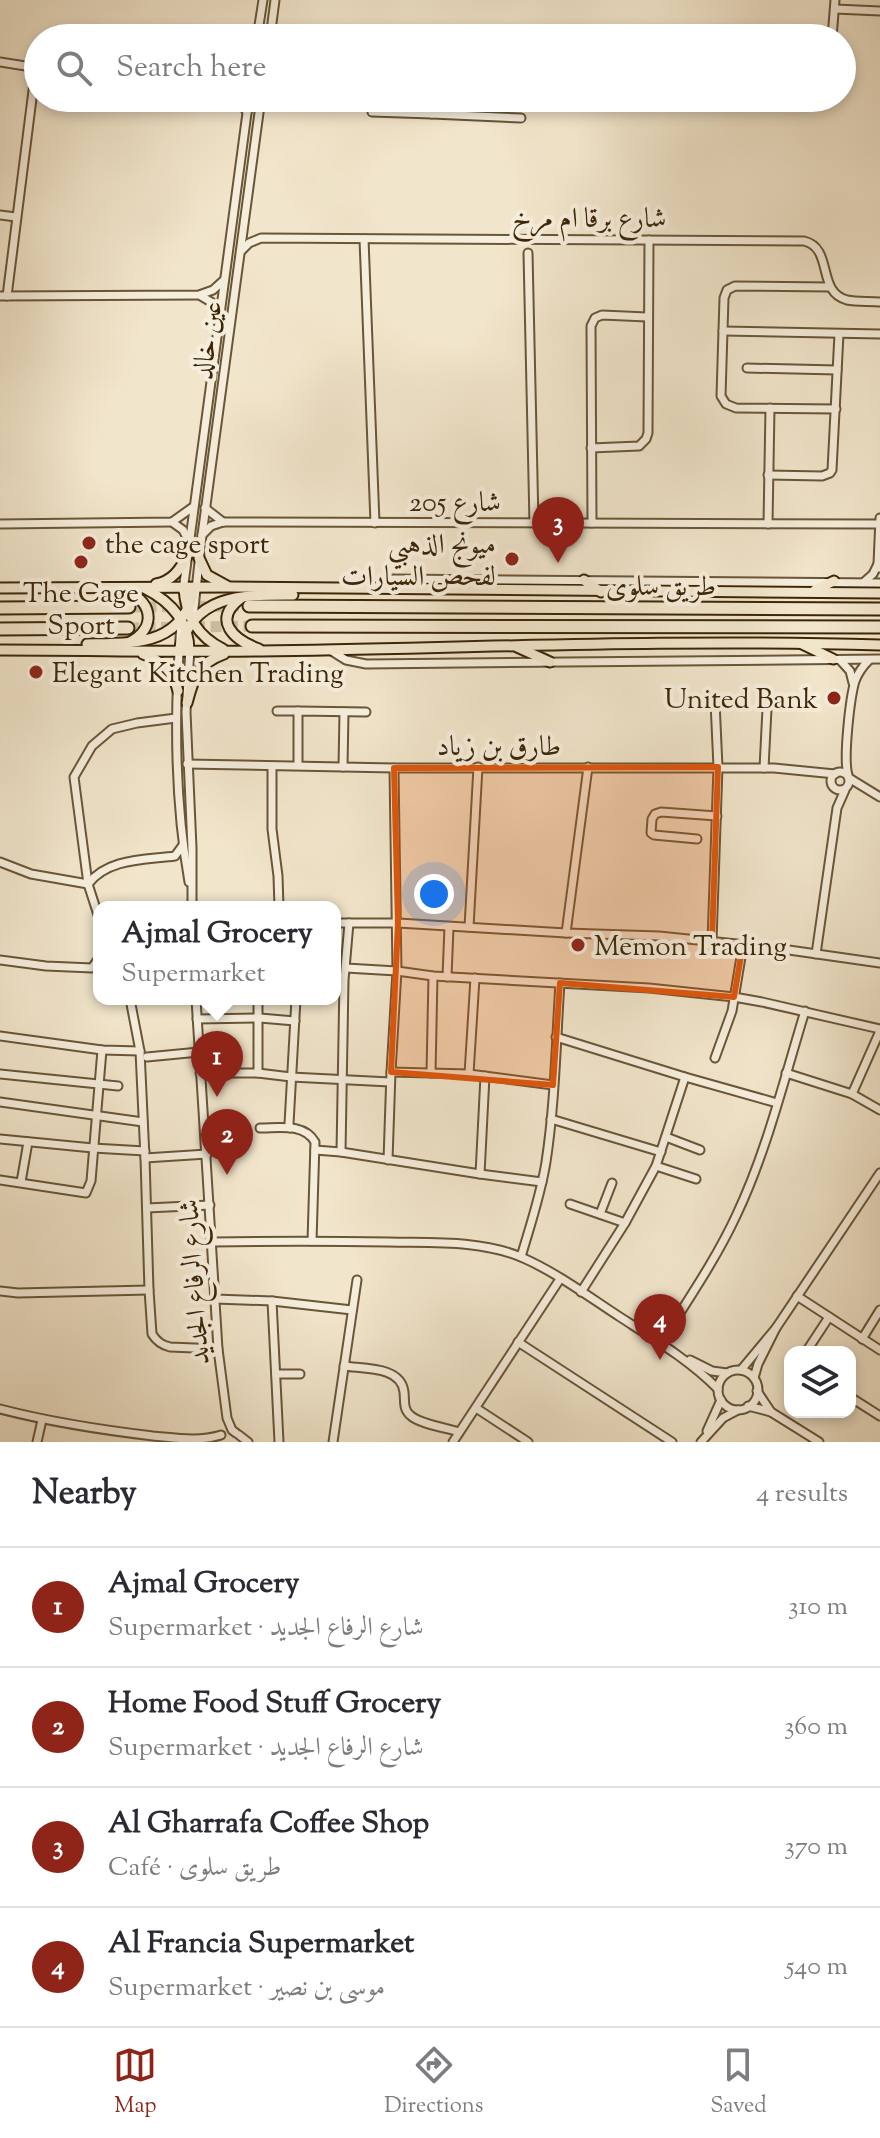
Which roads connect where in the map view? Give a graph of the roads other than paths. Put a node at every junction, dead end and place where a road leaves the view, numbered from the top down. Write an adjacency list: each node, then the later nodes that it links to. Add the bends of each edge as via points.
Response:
1 (263, 0): 5 (street)
2 (275, 0): 6 (street)
3 (835, 5): 4 (street)
4 (880, 11)
5 (259, 24)
6 (272, 24)
7 (0, 62): 8 (street)
8 (24, 66)
9 (31, 112): 16 (street)
10 (259, 112): 17 (street, عين خالد)
11 (372, 112): 13 (street)
12 (247, 113): 23 (street, عين خالد)
13 (432, 114): 14 (street)
14 (521, 118)
15 (0, 215): 16 (street)
16 (16, 217): 26 (street)
17 (244, 221): 18 (street); 21 (street, عين خالد)
18 (261, 238): 19 (street, شارع برقا ام مرخ); 21 (street)
19 (364, 239): 20 (street, شارع برقا ام مرخ); 44 (street)
20 (649, 240): 24 (street, شارع برقا ام مرخ, via 811,242 821,253); 29 (street)
21 (240, 253): 40 (street, عين خالد)
22 (528, 253): 45 (street)
23 (224, 280): 25 (street); 28 (street, عين خالد)
24 (830, 287): 27 (street, via 847,300); 30 (street, via 731,287 724,298)
25 (199, 295): 26 (street); 28 (street)
26 (4, 296)
27 (880, 302)
28 (220, 313): 39 (street, عين خالد)
29 (647, 317): 37 (street, via 646,439 633,447); 37 (street, via 602,315 592,322)
30 (723, 331): 31 (street); 35 (street, via 723,400 730,407)
31 (839, 334): 32 (street); 34 (street)
32 (880, 334)
33 (747, 368): 34 (street)
34 (837, 370): 36 (street)
35 (770, 408): 36 (street); 38 (street)
36 (836, 409): 38 (street, via 830,473)
37 (591, 448): 46 (street)
38 (768, 475): 48 (street)
39 (193, 506): 42 (street); 51 (street, عين خالد)
40 (205, 508): 43 (street); 50 (street, عين خالد)
41 (880, 518): 49 (street)
42 (172, 522): 47 (street); 51 (street)
43 (223, 522): 44 (street, شارع 205); 50 (street)
44 (375, 523): 45 (street, شارع 205)
45 (534, 523): 46 (street, شارع 205)
46 (592, 523): 48 (street, شارع 205)
47 (0, 524)
48 (768, 524): 49 (street, شارع 205)
49 (880, 524): 54 (street)
50 (202, 535): 53 (street, عين خالد)
51 (189, 542): 52 (street, عين خالد)
52 (187, 556): 60 (main road, via 168,581); 61 (street, عين خالد)
53 (199, 558): 62 (street, عين خالد); 63 (main road, via 207,575)
54 (879, 566): 57 (street)
55 (584, 580): 56 (street, طريق سلوى); 65 (street, طريق سلوى, via 393,579); 66 (main road)
56 (834, 581): 57 (street, طريق سلوى); 67 (main road)
57 (864, 582): 58 (street, طريق سلوى)
58 (880, 583)
59 (113, 587): 60 (main road, طريق سلوى); 64 (main road, طريق سلوى); 81 (main road, via 133,593 147,608 147,626)
60 (141, 587): 61 (main road, طريق سلوى); 73 (main road)
61 (184, 587): 62 (main road, طريق سلوى); 73 (main road)
62 (195, 587): 63 (main road, طريق سلوى); 73 (main road)
63 (230, 587): 65 (main road, طريق سلوى)
64 (0, 588)
65 (372, 590): 66 (main road, طريق سلوى); 69 (main road)
66 (601, 592): 67 (main road, طريق سلوى)
67 (809, 592): 68 (main road, طريق سلوى)
68 (880, 593)
69 (247, 601): 72 (highway, طريق سلوى); 73 (main road, via 221,601); 86 (main road, via 233,604 228,626 241,641)
70 (129, 607): 71 (highway)
71 (0, 608)
72 (880, 609)
73 (187, 620): 81 (main road); 84 (main road); 85 (main road, via 208,640)
74 (252, 626): 75 (highway, طريق سلوى)
75 (880, 627)
76 (128, 628): 77 (highway)
77 (0, 629)
78 (799, 642): 79 (main road, طريق سلوى); 80 (main road, طريق سلوى); 88 (main road)
79 (514, 645): 82 (main road, طريق سلوى); 90 (main road)
80 (880, 645)
81 (130, 647): 83 (main road, via 82,644 73,650); 84 (main road, طريق سلوى); 92 (main road, via 164,664)
82 (328, 649): 86 (main road, طريق سلوى); 90 (street, طريق سلوى, via 366,664)
83 (0, 650)
84 (184, 651): 85 (main road, طريق سلوى); 92 (street); 94 (street)
85 (231, 651): 86 (main road, طريق سلوى); 94 (main road, via 199,670)
86 (264, 651)
87 (880, 659): 89 (street, طريق سلوى)
88 (836, 660): 89 (street, طريق سلوى); 90 (street, طريق سلوى); 91 (street, via 850,671)
89 (869, 660): 91 (street)
90 (550, 662)
91 (854, 685): 101 (street)
92 (178, 691): 100 (street)
93 (715, 702): 108 (street)
94 (187, 703): 102 (street)
95 (767, 709): 110 (street)
96 (277, 711): 97 (street)
97 (298, 711): 98 (street); 103 (street)
98 (344, 712): 99 (street); 105 (street)
99 (366, 712)
100 (176, 718): 121 (street); 125 (street, via 112,729 92,746 74,777)
101 (845, 760): 112 (street); 113 (street)
102 (187, 764): 104 (street, طارق بن زياد); 127 (street)
103 (298, 765): 104 (street, طارق بن زياد); 105 (street, طارق بن زياد)
104 (272, 766): 129 (street)
105 (343, 767): 109 (street, طارق بن زياد)
106 (478, 767): 107 (street, طارق بن زياد); 109 (street, طارق بن زياد); 134 (street)
107 (588, 767): 108 (street, طارق بن زياد); 135 (street)
108 (718, 767): 110 (street, طارق بن زياد); 119 (street)
109 (394, 768): 132 (street)
110 (764, 768): 111 (street, طارق بن زياد)
111 (811, 772): 112 (street, طارق بن زياد); 114 (street, طارق بن زياد)
112 (836, 773): 113 (street); 114 (street)
113 (848, 777): 115 (street); 116 (street)
114 (832, 786): 116 (street); 118 (street)
115 (865, 788): 116 (street); 117 (street)
116 (846, 789): 118 (street)
117 (880, 797)
118 (837, 808): 138 (street)
119 (717, 816): 120 (street, via 661,812 652,819 654,835); 136 (street)
120 (697, 839)
121 (183, 845): 122 (street); 124 (street)
122 (175, 856): 124 (street); 125 (street, via 106,867)
123 (0, 862): 125 (street, via 31,874)
124 (186, 868): 128 (street)
125 (88, 884): 126 (street)
126 (94, 901)
127 (192, 901)
128 (192, 901)
129 (279, 901)
130 (341, 923): 131 (street)
131 (349, 923): 132 (street); 142 (street)
132 (398, 923): 133 (street); 143 (street)
133 (449, 927): 134 (street); 146 (street)
134 (469, 927): 135 (street)
135 (566, 933): 136 (street)
136 (712, 941): 137 (street)
137 (743, 945): 138 (street); 149 (street)
138 (816, 954): 140 (street)
139 (0, 960): 141 (street)
140 (880, 963)
141 (93, 967)
142 (346, 968): 143 (street); 145 (street)
143 (397, 971): 144 (street); 167 (street)
144 (433, 976): 146 (street); 170 (street)
145 (341, 977)
146 (447, 977): 147 (street)
147 (475, 978): 148 (street); 173 (street)
148 (560, 983): 149 (street); 161 (street)
149 (734, 997): 155 (street); 166 (street)
150 (131, 1005): 163 (street)
151 (196, 1005): 157 (street, شارع الرفاع الجديد)
152 (259, 1005): 156 (street)
153 (296, 1005): 158 (street)
154 (339, 1005): 177 (street)
155 (805, 1011): 159 (street); 171 (street)
156 (260, 1018): 157 (street); 158 (street); 169 (street)
157 (197, 1019): 164 (street, شارع الرفاع الجديد)
158 (295, 1021): 175 (street)
159 (880, 1030): 182 (street)
160 (0, 1036): 162 (street)
161 (556, 1037): 176 (street); 180 (street)
162 (102, 1050): 163 (street); 179 (street)
163 (140, 1051): 188 (street)
164 (199, 1052): 165 (street); 168 (street, شارع الرفاع الجديد)
165 (147, 1057)
166 (715, 1058)
167 (391, 1072): 170 (street); 178 (street)
168 (200, 1073): 169 (street); 199 (street, شارع الرفاع الجديد)
169 (258, 1073): 175 (street)
170 (431, 1073): 173 (street)
171 (786, 1073): 182 (street); 184 (street)
172 (0, 1074): 179 (street)
173 (469, 1074): 174 (street)
174 (485, 1076): 180 (street); 204 (street)
175 (291, 1077): 177 (street); 190 (street)
176 (685, 1077): 184 (street); 191 (street)
177 (341, 1081): 178 (street); 197 (street)
178 (390, 1082): 201 (street)
179 (99, 1084): 181 (street); 186 (street)
180 (553, 1085): 187 (street)
181 (118, 1086)
182 (852, 1094): 185 (street)
183 (0, 1102): 186 (street)
184 (777, 1103): 232 (street, via 737,1215)
185 (880, 1110)
186 (97, 1115): 188 (street); 194 (street)
187 (551, 1119): 198 (street); 208 (street)
188 (143, 1122): 200 (street)
189 (260, 1128): 190 (street)
190 (290, 1128): 195 (street, via 311,1135)
191 (666, 1137): 196 (street); 198 (street)
192 (0, 1139): 193 (street)
193 (28, 1142): 194 (street); 207 (street)
194 (93, 1148): 200 (street); 207 (street, via 86,1193)
195 (315, 1150): 197 (street); 215 (street)
196 (700, 1150)
197 (341, 1152): 201 (street)
198 (661, 1152): 202 (street)
199 (207, 1154): 200 (street); 211 (street, شارع الرفاع الجديد)
200 (145, 1155): 212 (street)
201 (388, 1160): 204 (street)
202 (656, 1166): 205 (street); 214 (street)
203 (880, 1173): 223 (street)
204 (480, 1174): 208 (street)
205 (696, 1179)
206 (0, 1180): 207 (street)
207 (21, 1182)
208 (542, 1182): 217 (street)
209 (612, 1183): 213 (street)
210 (570, 1204): 213 (street)
211 (210, 1205): 212 (street); 216 (street, شارع الرفاع الجديد)
212 (147, 1208): 220 (street)
213 (600, 1214): 214 (street)
214 (625, 1223): 222 (street)
215 (312, 1241): 216 (street); 217 (street, via 465,1244)
216 (213, 1242): 224 (street, شارع الرفاع الجديد)
217 (521, 1257): 218 (street)
218 (560, 1279): 222 (street); 231 (street)
219 (357, 1280): 226 (street)
220 (149, 1290): 221 (street); 234 (street, via 156,1341 170,1347)
221 (0, 1291)
222 (581, 1292): 232 (street)
223 (797, 1296): 228 (street); 229 (street)
224 (215, 1299): 225 (street); 234 (street, شارع الرفاع الجديد)
225 (272, 1301): 226 (street); 240 (street)
226 (352, 1310): 237 (street)
227 (880, 1310): 230 (street)
228 (829, 1317): 230 (street); 233 (street)
229 (776, 1328): 238 (street); 242 (street)
230 (862, 1339): 235 (street)
231 (518, 1342): 248 (street); 265 (street)
232 (661, 1343): 236 (street)
233 (810, 1346)
234 (218, 1349): 253 (street, شارع الرفاع الجديد)
235 (880, 1350)
236 (674, 1352): 239 (street, via 706,1369); 243 (street)
237 (344, 1366): 255 (street, via 394,1374 403,1384 407,1413); 262 (street)
238 (741, 1370): 239 (street); 242 (street)
239 (727, 1373): 243 (street)
240 (276, 1374): 241 (street); 261 (street)
241 (300, 1374)
242 (754, 1378): 244 (street)
243 (718, 1389): 245 (street)
244 (757, 1391): 247 (street); 251 (street)
245 (721, 1400): 250 (street); 266 (street)
246 (856, 1401): 252 (street)
247 (748, 1406): 250 (street); 251 (street)
248 (476, 1408): 255 (street); 264 (street)
249 (0, 1409): 254 (street)
250 (739, 1409): 266 (street)
251 (771, 1412): 256 (street)
252 (880, 1416)
253 (227, 1418): 257 (street, شارع الرفاع الجديد); 258 (street, شارع الرفاع الجديد)
254 (42, 1420): 259 (street); 260 (street)
255 (459, 1432): 263 (street)
256 (803, 1432): 267 (street); 268 (street)
257 (221, 1437): 258 (street, via 230,1431); 259 (street)
258 (241, 1438)
259 (199, 1441)
260 (37, 1442)
261 (279, 1442)
262 (333, 1442)
263 (453, 1442)
264 (528, 1442)
265 (672, 1442)
266 (701, 1442)
267 (797, 1442)
268 (819, 1442)

